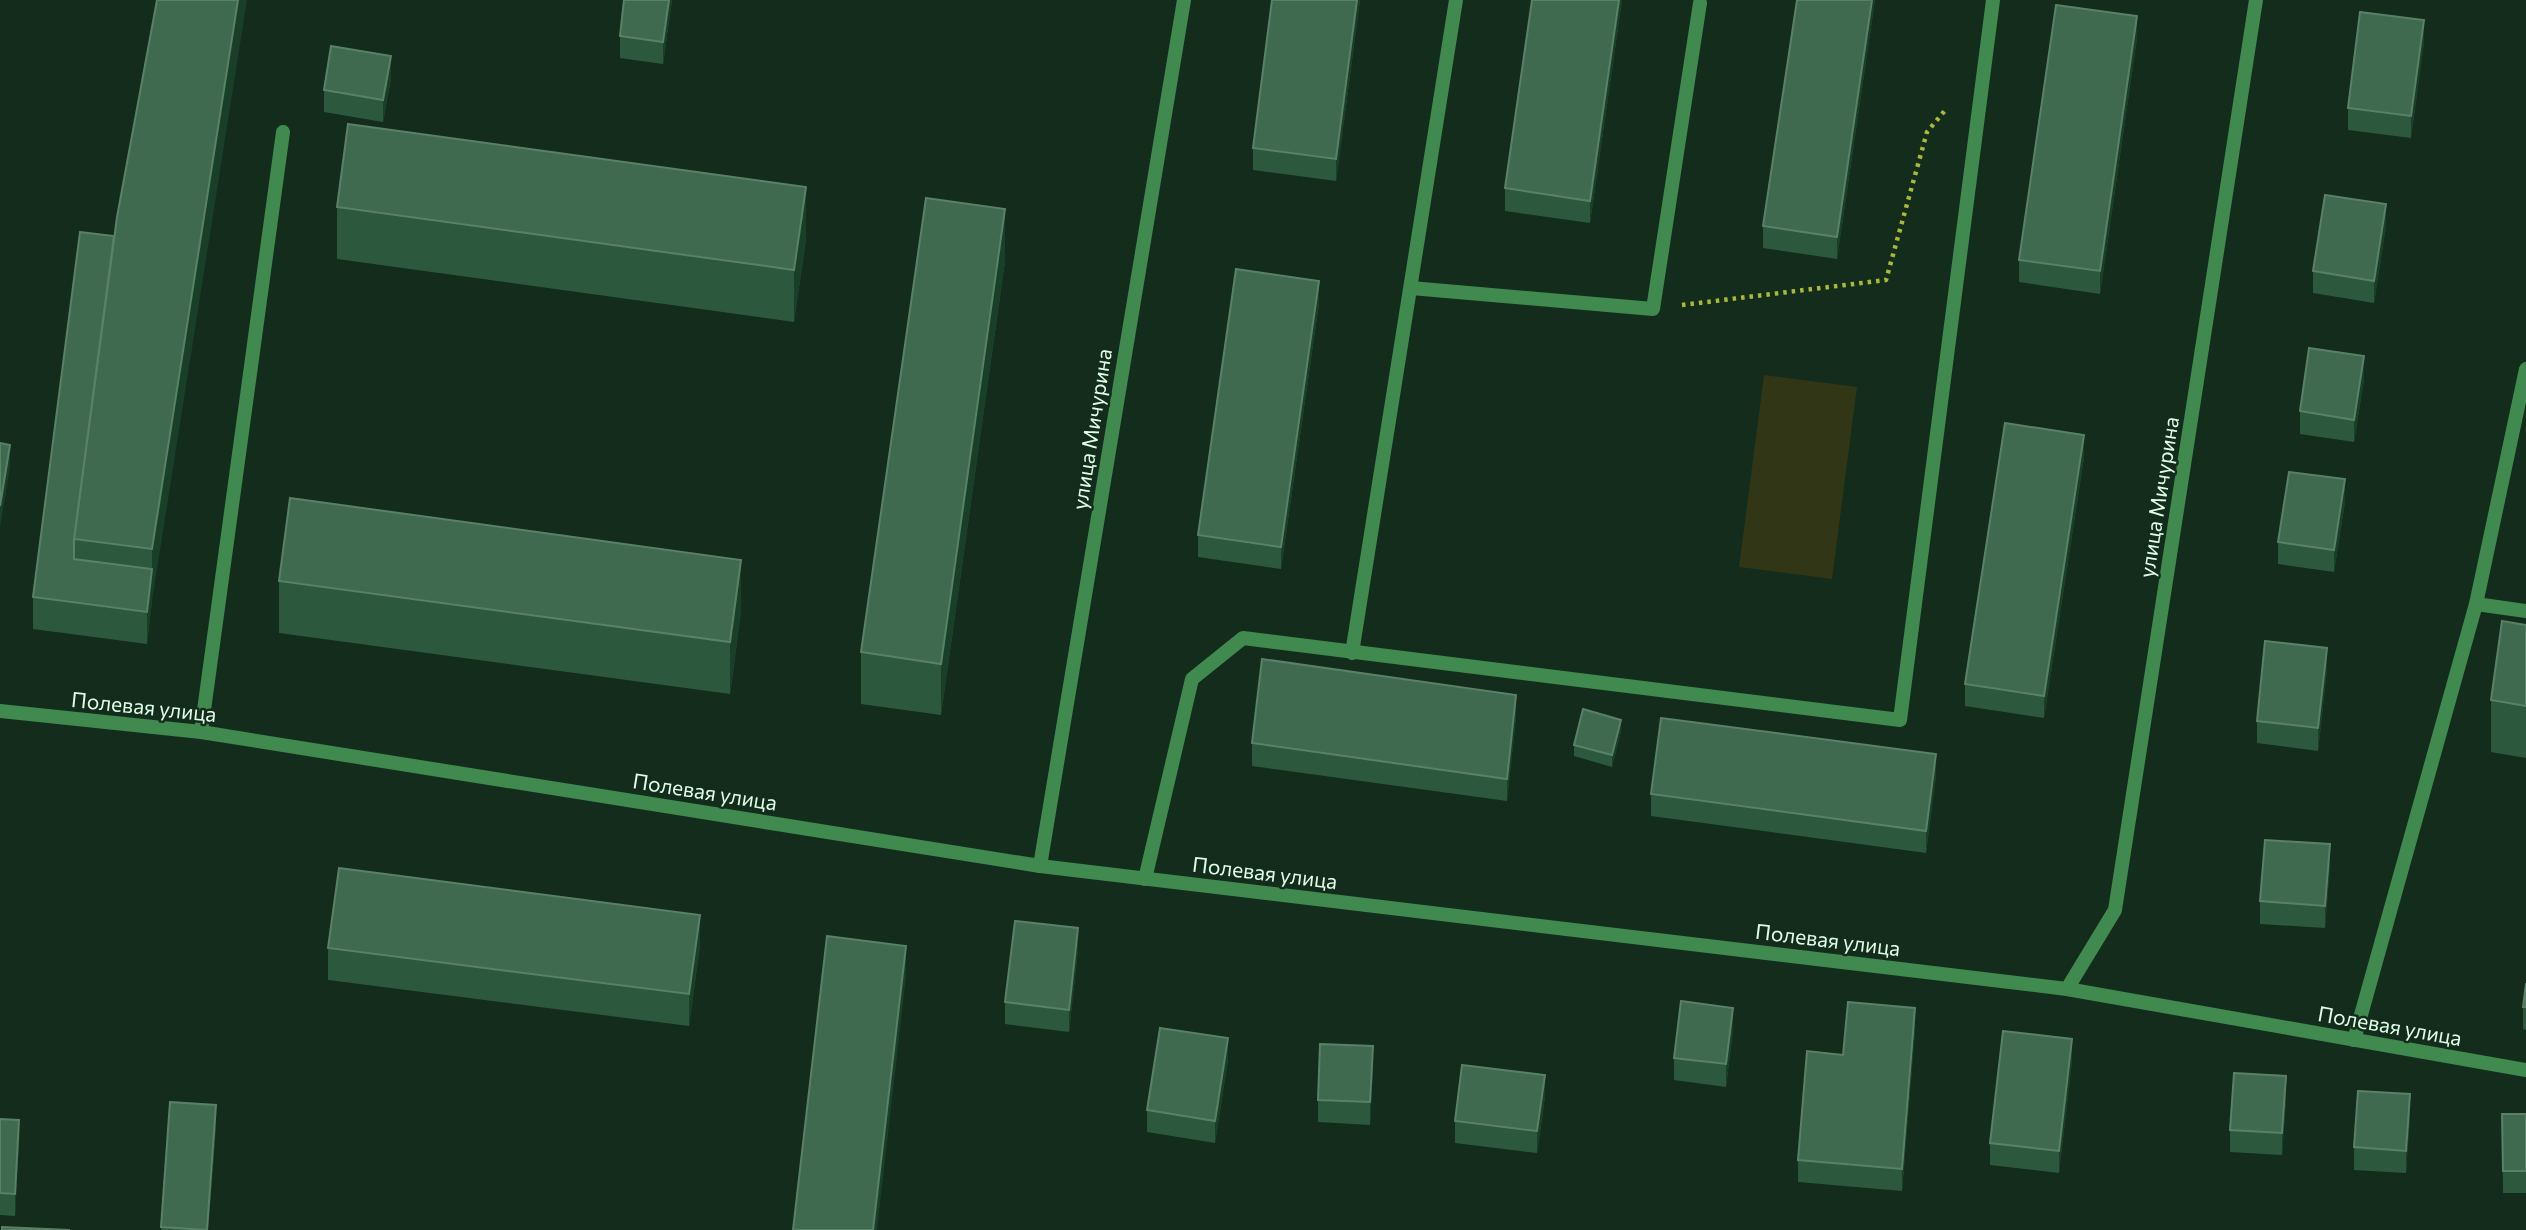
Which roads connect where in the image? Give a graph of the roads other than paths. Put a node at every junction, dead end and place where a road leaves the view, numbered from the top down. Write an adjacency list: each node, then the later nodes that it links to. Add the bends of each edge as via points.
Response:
1 (1184, 0): 14 (street, улица Мичурина)
2 (1457, 0): 7 (street)
3 (1993, 0): 11 (street, via 1900,720)
4 (2256, 0): 16 (street, улица Мичурина, via 2115,910)
5 (1700, 3): 7 (street, via 1653,309)
6 (283, 132): 13 (street)
7 (1411, 288): 11 (street)
8 (2526, 369): 9 (street)
9 (2476, 604): 10 (street); 17 (street)
10 (2526, 611)
11 (1352, 653): 15 (street, via 1243,638 1192,679)
12 (0, 711): 13 (street, Полевая улица)
13 (201, 732): 14 (street, Полевая улица)
14 (1040, 866): 15 (street, Полевая улица)
15 (1145, 879): 16 (street, Полевая улица)
16 (2067, 989): 17 (street, Полевая улица)
17 (2354, 1040): 18 (street, Полевая улица)
18 (2526, 1070)

